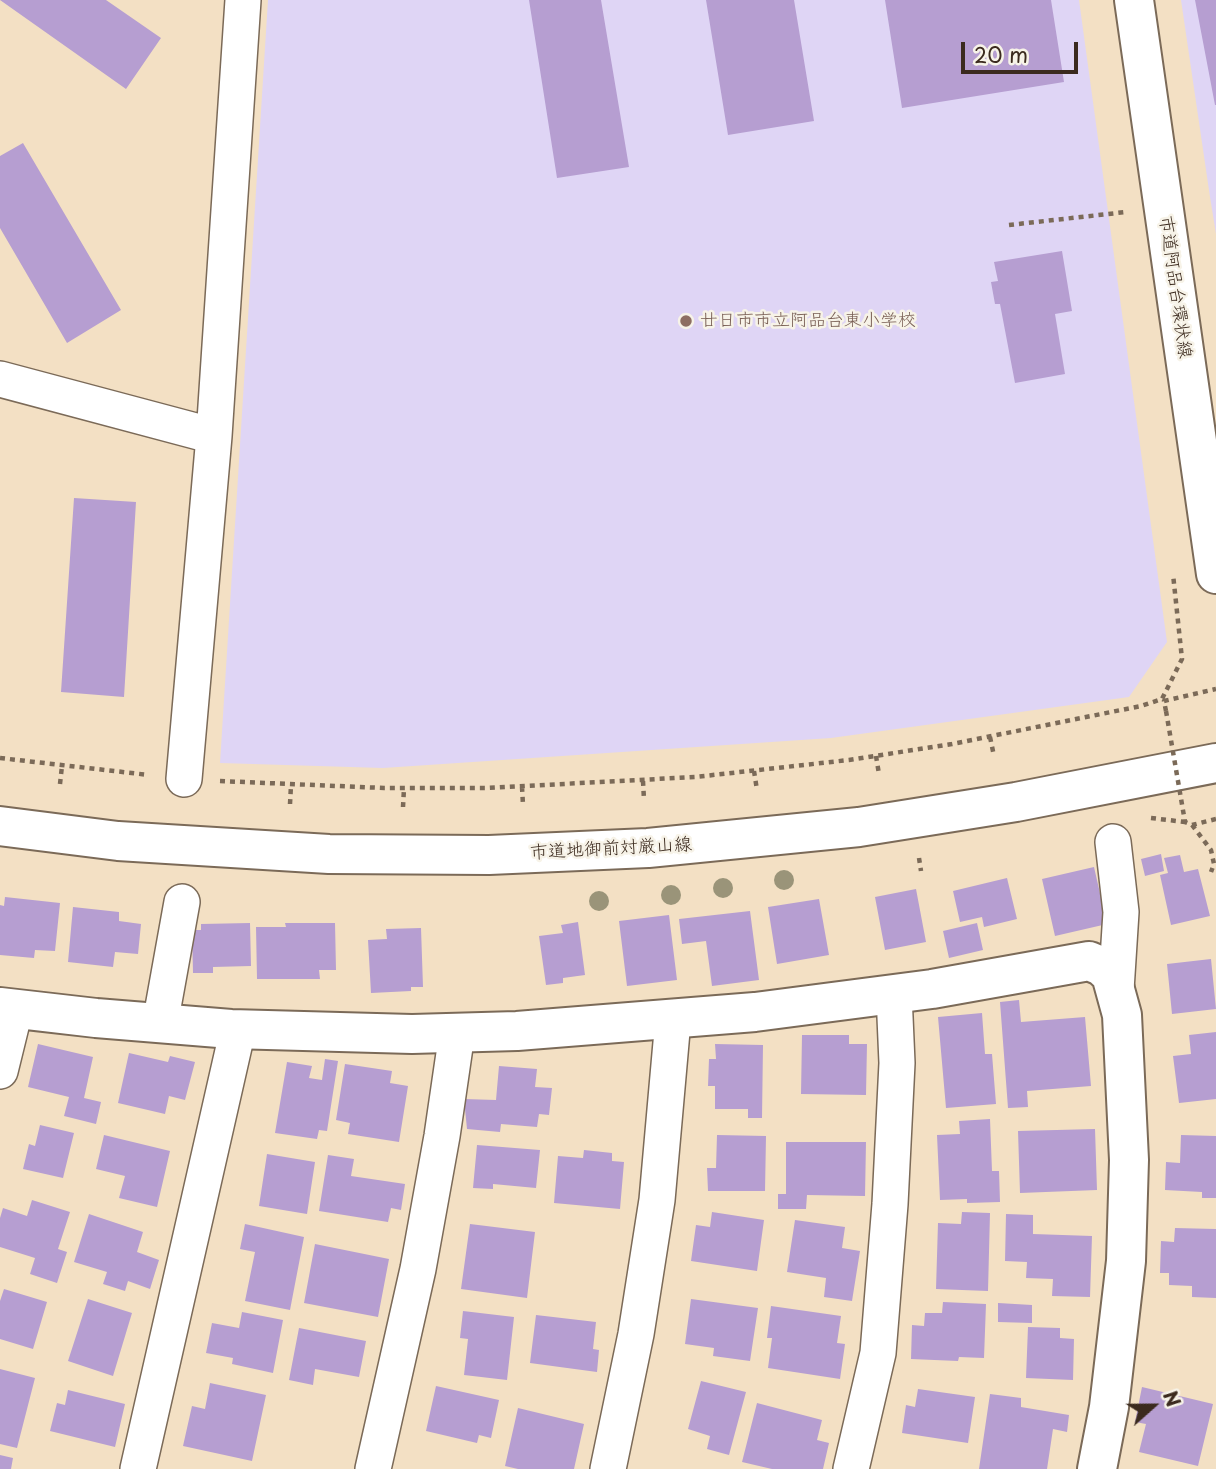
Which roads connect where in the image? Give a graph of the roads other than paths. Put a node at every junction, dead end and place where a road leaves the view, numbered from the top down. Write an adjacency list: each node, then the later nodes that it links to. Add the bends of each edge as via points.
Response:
1 (243, 0): 4 (street)
2 (1134, 0): 5 (street, 市道阿品台環状線)
3 (0, 379): 4 (street)
4 (214, 436): 7 (street)
5 (1216, 574)
6 (1216, 763): 8 (street, 市道地御前対厳山線, via 872,825 635,849 449,856 329,854 144,843)
7 (184, 779)
8 (0, 826)
9 (1113, 842): 11 (street, via 1121,912)
10 (182, 902): 15 (street)
11 (1116, 990): 12 (street, via 1111,975 1089,961); 23 (street, via 1122,1015 1129,1160 1126,1261)
12 (894, 995): 14 (street); 22 (street, via 897,1063 878,1353)
13 (8, 1008): 15 (street); 18 (street)
14 (673, 1020): 17 (street); 21 (street, via 652,1233)
15 (160, 1024): 16 (street)
16 (238, 1029): 17 (street); 19 (street)
17 (457, 1033): 20 (street, via 420,1258)
18 (0, 1071)
19 (138, 1469)
20 (373, 1469)
21 (607, 1469)
22 (851, 1469)
23 (1097, 1469)

